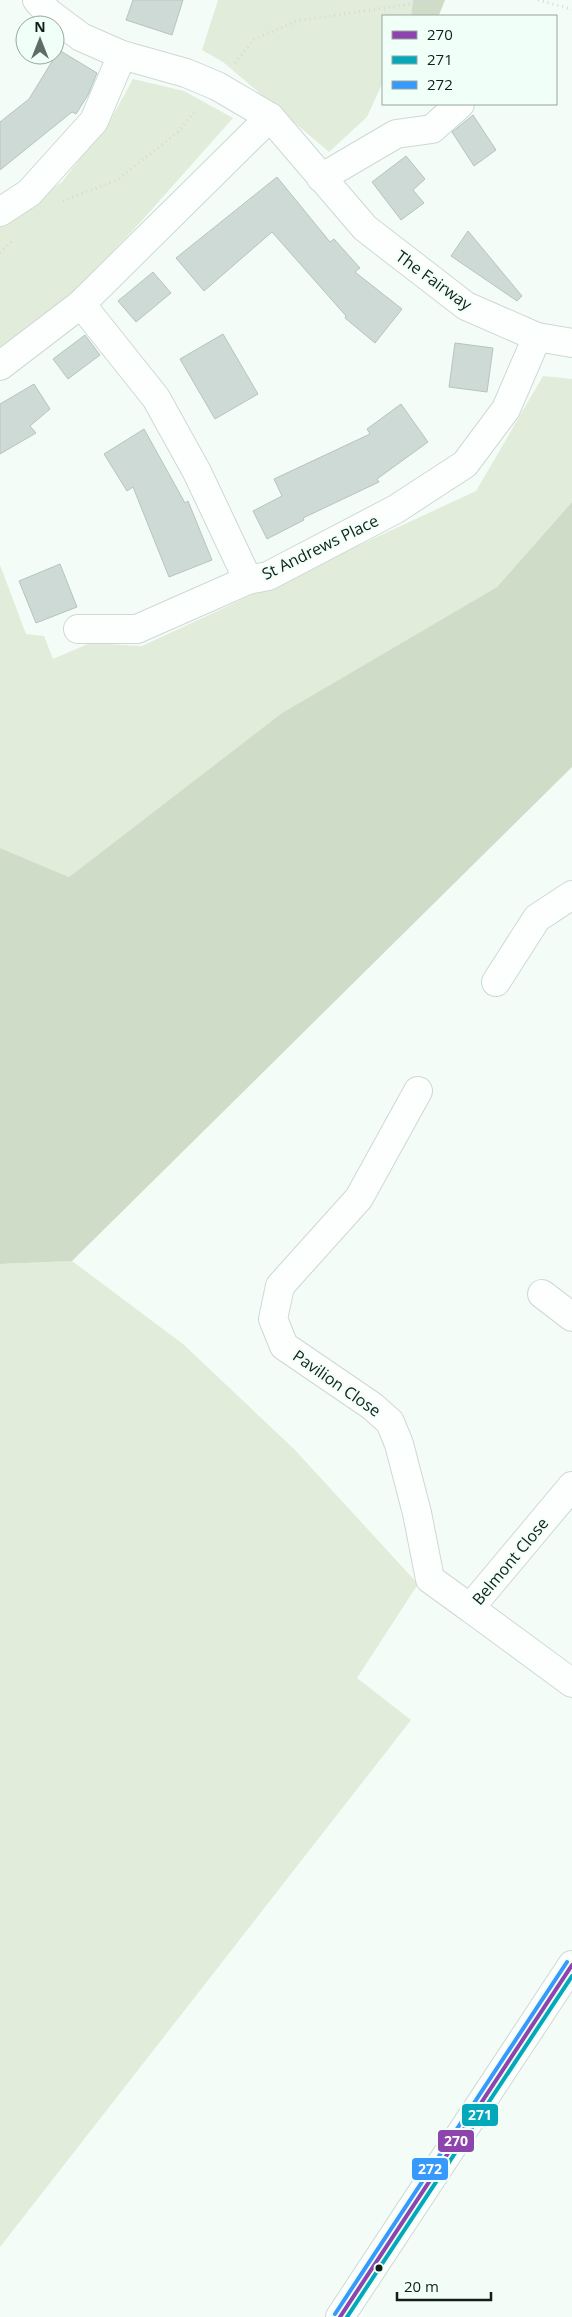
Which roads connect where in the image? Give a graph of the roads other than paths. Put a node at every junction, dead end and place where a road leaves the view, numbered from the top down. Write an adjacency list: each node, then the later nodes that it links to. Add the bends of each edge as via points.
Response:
1 (37, 0): 2 (street, The Fairway, via 81,36)
2 (122, 55): 4 (street, The Fairway, via 209,83); 6 (street, via 94,121 28,194)
3 (459, 105): 5 (street, via 432,128 396,134)
4 (270, 117): 5 (street, The Fairway); 7 (street)
5 (321, 178): 8 (street, The Fairway, via 365,228 466,306)
6 (0, 212)
7 (81, 304): 10 (street); 11 (street, St Andrews Place, via 156,398 197,472)
8 (538, 337): 9 (street, The Fairway); 11 (street, St Andrews Place, via 506,409 465,464 396,509 268,576)
9 (572, 344)
10 (0, 366)
11 (248, 580): 12 (street, via 137,629)
12 (78, 629)
13 (572, 895): 14 (street, via 537,918)
14 (496, 982)
15 (418, 1091): 19 (street, Pavilion Close, via 359,1198 280,1286 273,1320 284,1346 372,1406 390,1422 417,1513 430,1579)
16 (542, 1294): 17 (street)
17 (572, 1317)
18 (572, 1486): 19 (street, Belmont Close)
19 (470, 1608): 20 (street, Belmont Close)
20 (572, 1683)
21 (572, 1966): 22 (street)
22 (340, 2317)

